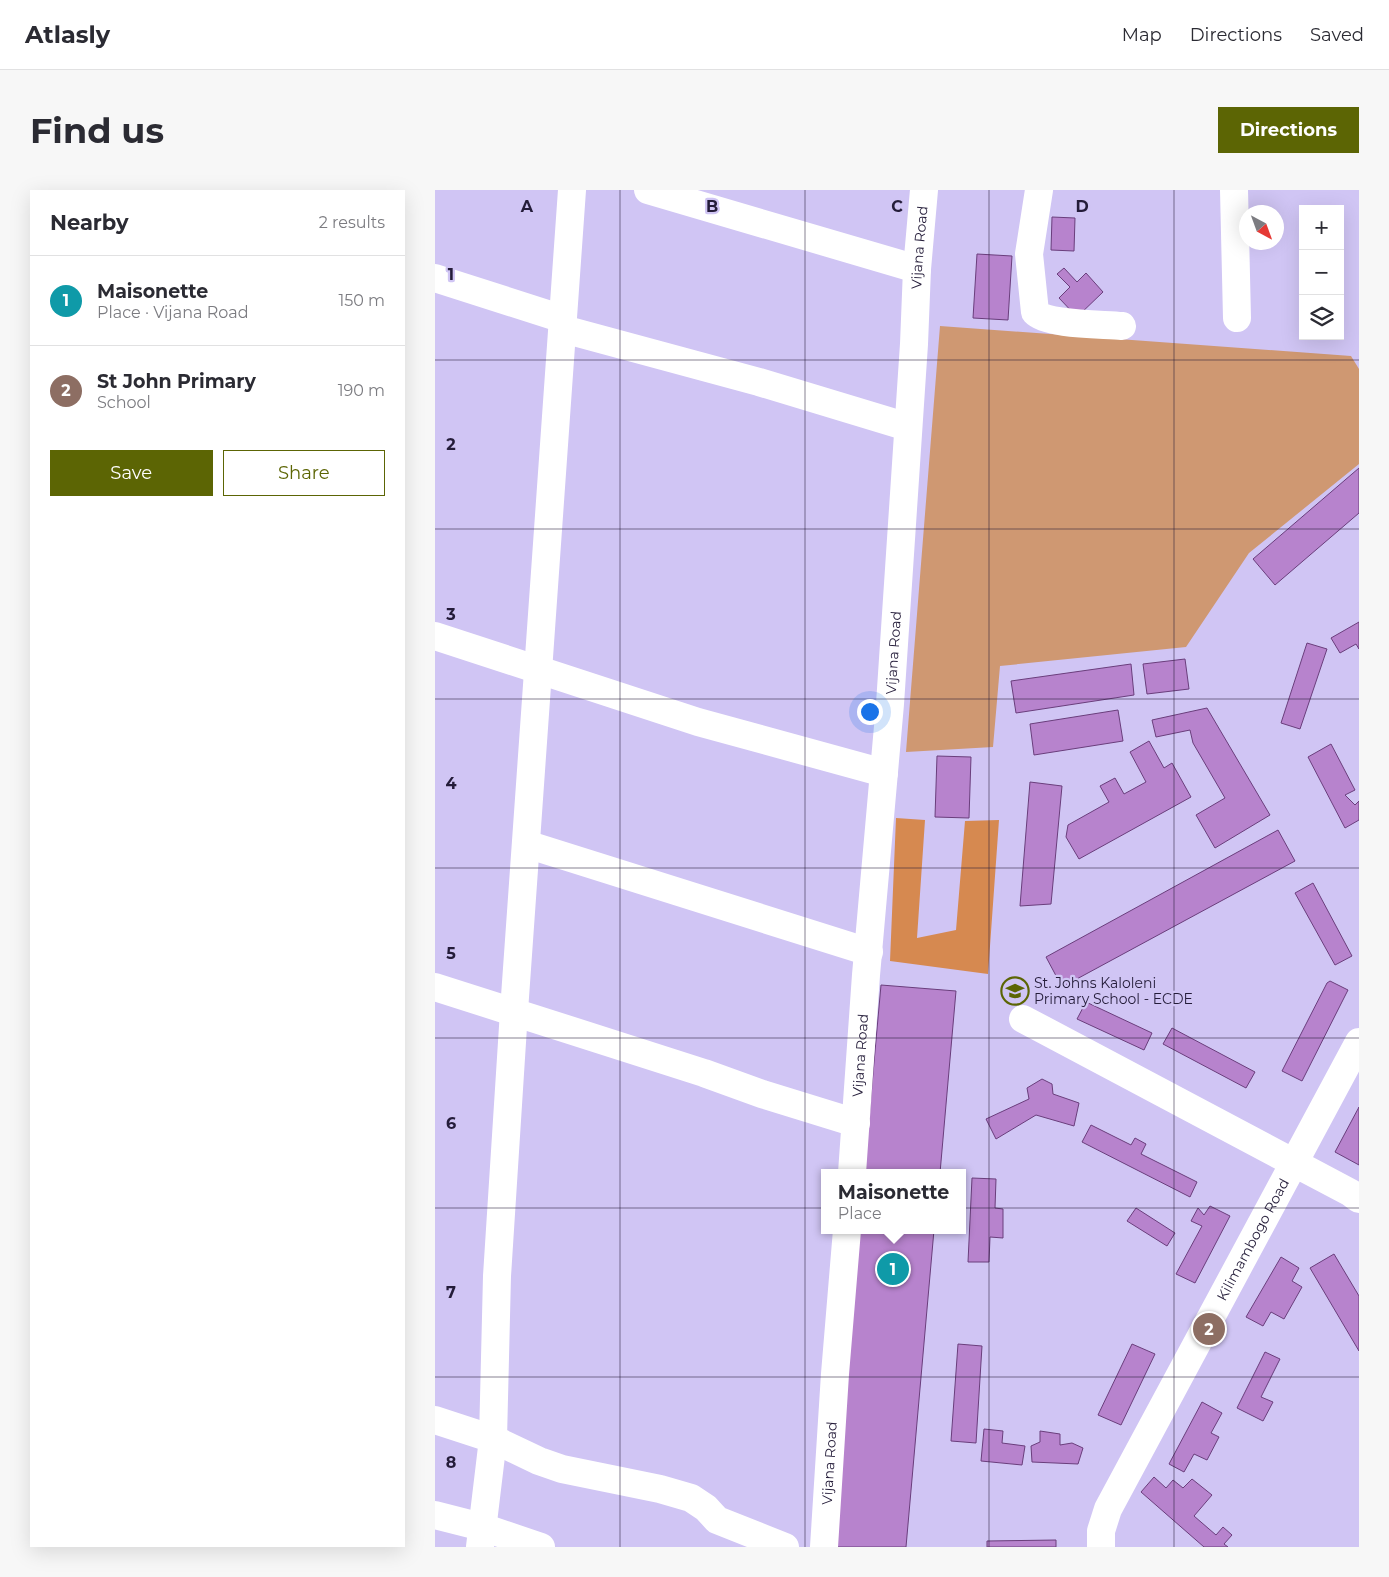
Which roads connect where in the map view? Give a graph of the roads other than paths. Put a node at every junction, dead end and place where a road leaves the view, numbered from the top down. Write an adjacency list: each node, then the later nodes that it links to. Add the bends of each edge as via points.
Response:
1 (571, 190): 9 (street)
2 (648, 190): 6 (street)
3 (924, 190): 6 (street, Vijana Road)
4 (1039, 190): 10 (street, via 1029,254 1035,312 1039,317 1055,321)
5 (1234, 190): 8 (street)
6 (917, 269): 11 (street, Vijana Road)
7 (435, 278): 9 (street)
8 (1237, 318)
9 (563, 324): 11 (street); 13 (street)
10 (1122, 326)
11 (908, 427): 14 (street, Vijana Road)
12 (435, 636): 13 (street)
13 (538, 669): 14 (street, via 698,722); 15 (street)
14 (884, 773): 16 (street, Vijana Road)
15 (526, 844): 16 (street); 18 (street)
16 (869, 952): 21 (street, Vijana Road)
17 (435, 987): 18 (street)
18 (514, 1011): 21 (street); 27 (street, via 497,1276)
19 (1023, 1020): 22 (street)
20 (1359, 1042): 22 (street, Kilimambogo Road)
21 (856, 1123): 23 (street, Vijana Road)
22 (1294, 1164): 24 (street); 33 (street, Kilimambogo Road, via 1108,1509 1101,1531)
23 (852, 1169)
24 (1359, 1199)
25 (847, 1234): 32 (street, Vijana Road)
26 (435, 1420): 27 (street)
27 (493, 1439): 29 (street); 31 (street, via 562,1469 660,1488 691,1498 717,1520)
28 (435, 1515): 29 (street)
29 (481, 1537): 30 (street)
30 (541, 1547)
31 (785, 1547)
32 (824, 1547)
33 (1101, 1547)

